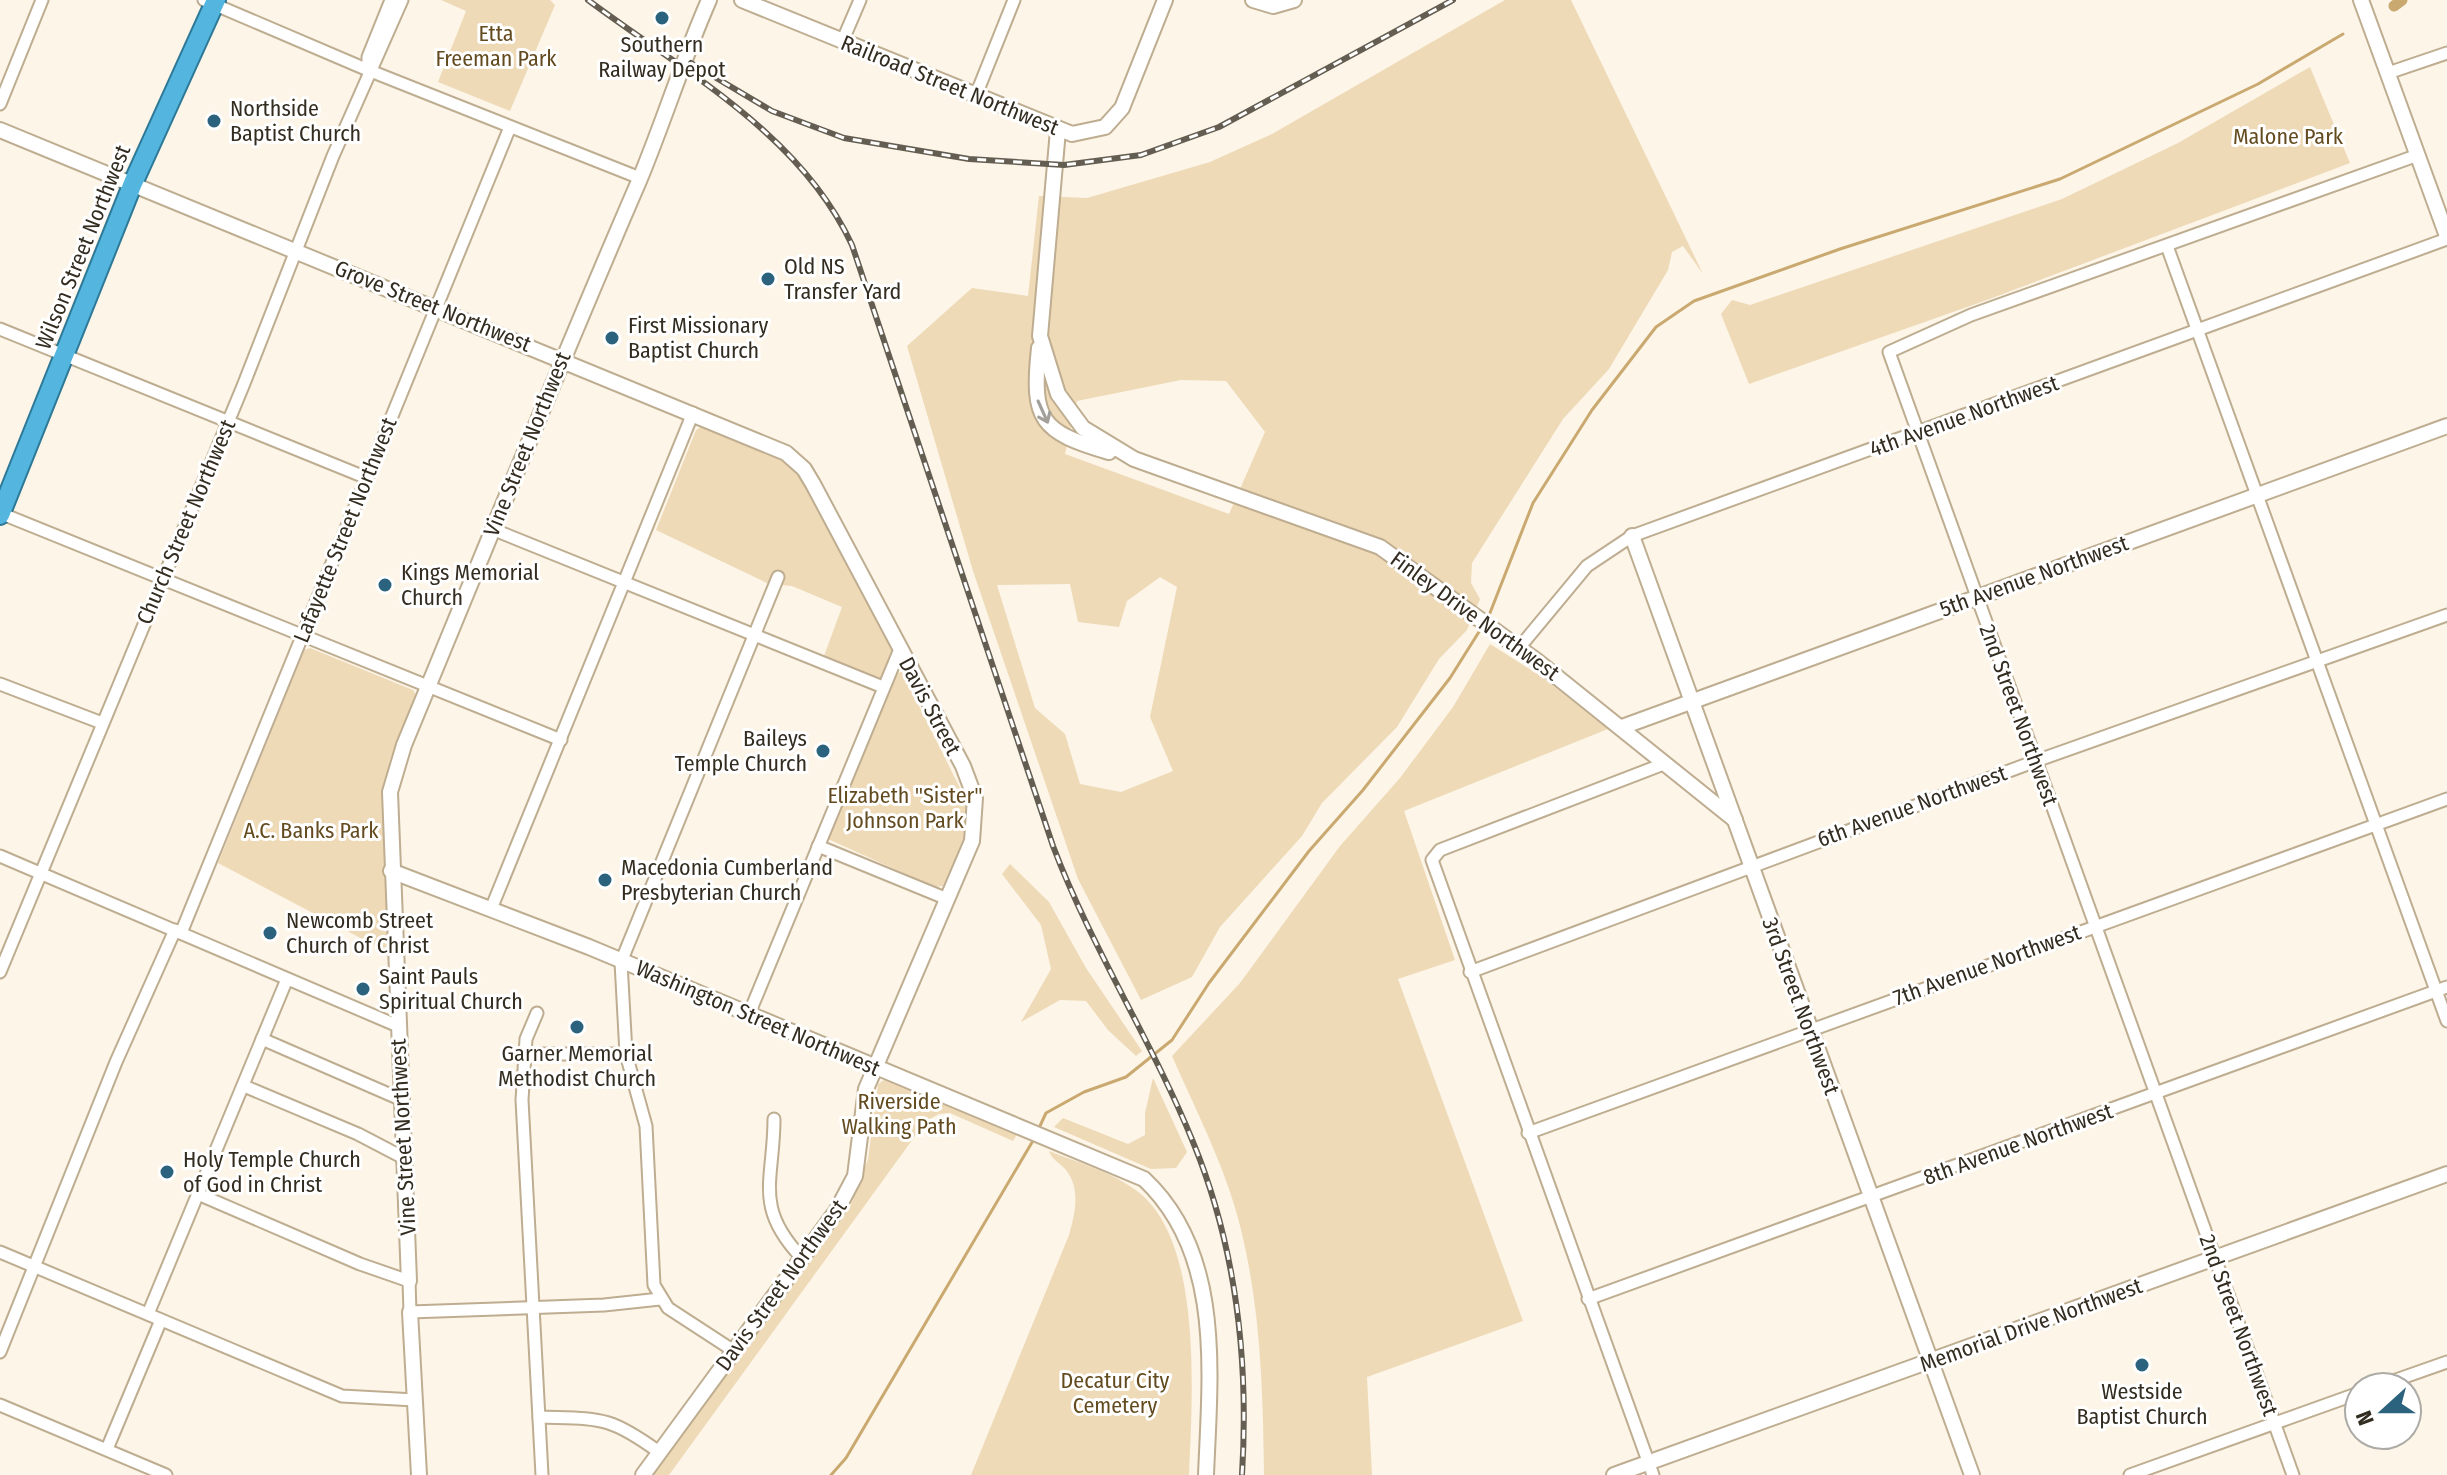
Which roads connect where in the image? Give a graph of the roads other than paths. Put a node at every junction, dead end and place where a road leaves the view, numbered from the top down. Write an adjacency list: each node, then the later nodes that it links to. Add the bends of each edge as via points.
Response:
1 (42, 0): 18 (street)
2 (391, 0): 15 (street, Church Street Northwest, via 368,57)
3 (402, 0): 15 (street, Church Street Northwest, via 378,59)
4 (709, 0): 23 (street, Vine Street Northwest)
5 (742, 0): 13 (street, Railroad Street Northwest)
6 (860, 0): 13 (street)
7 (1014, 0): 17 (street)
8 (1165, 0): 21 (street, Railroad Street Northwest, via 1122,108 1105,127 1072,134)
9 (1253, 0): 10 (street, via 1273,6)
10 (1294, 0)
11 (2361, 0): 16 (street)
12 (219, 3): 15 (street); 24 (highway, Wilson Street Northwest)
13 (842, 42): 17 (street, Railroad Street Northwest)
14 (2447, 53): 16 (street)
15 (368, 70): 19 (street); 27 (street, Church Street Northwest)
16 (2388, 73): 22 (street)
17 (976, 95): 21 (street, Railroad Street Northwest)
18 (0, 104)
19 (510, 127): 23 (street); 28 (street, Lafayette Street Northwest)
20 (0, 130): 24 (street, Grove Street Northwest)
21 (1058, 130): 31 (street, Finley Drive Northwest)
22 (2418, 155): 25 (street); 26 (street, 2nd Street Northwest)
23 (640, 178): 33 (street, Vine Street Northwest)
24 (133, 183): 27 (street, Grove Street Northwest); 32 (highway, Wilson Street Northwest)
25 (2447, 237): 30 (street, 4th Avenue Northwest)
26 (2167, 246): 30 (street); 37 (street, 2nd Street Northwest, via 1894,348 1889,359)
27 (294, 250): 28 (street, Grove Street Northwest); 35 (street, Church Street Northwest)
28 (436, 306): 33 (street, Grove Street Northwest); 39 (street, Lafayette Street Northwest)
29 (0, 329): 32 (street)
30 (2198, 332): 37 (street, 4th Avenue Northwest); 40 (street)
31 (1040, 336): 38 (street, Finley Drive Northwest, via 1065,406 1083,428); 38 (street, Finley Drive Northwest, one-way to 38, via 1036,389 1047,423 1075,442)
32 (65, 355): 35 (street); 41 (highway, Wilson Street Northwest)
33 (561, 359): 34 (street, Grove Street Northwest); 42 (street, Vine Street Northwest)
34 (693, 413): 46 (street); 52 (street, Grove Street Northwest, via 786,453 804,469)
35 (227, 422): 39 (street); 45 (street, Church Street Northwest)
36 (2447, 426): 40 (street, 5th Avenue Northwest)
37 (1916, 432): 43 (street, 4th Avenue Northwest); 47 (street, 2nd Street Northwest)
38 (1134, 459): 51 (street, Finley Drive Northwest, via 1380,547)
39 (367, 478): 50 (street, Lafayette Street Northwest)
40 (2256, 496): 47 (street, 5th Avenue Northwest); 53 (street)
41 (0, 514): 45 (street)
42 (492, 529): 46 (street); 55 (street, Vine Street Northwest)
43 (1632, 536): 51 (street, 4th Avenue Northwest, via 1587,566); 57 (street, 3rd Street Northwest)
44 (778, 577): 49 (street)
45 (161, 581): 50 (street); 58 (street, Church Street Northwest)
46 (624, 584): 49 (street); 60 (street)
47 (1976, 596): 57 (street, 5th Avenue Northwest); 61 (street, 2nd Street Northwest)
48 (2447, 615): 53 (street, 6th Avenue Northwest)
49 (753, 636): 56 (street); 75 (street)
50 (302, 638): 55 (street); 74 (street, Lafayette Street Northwest)
51 (1519, 648): 59 (street, Finley Drive Northwest)
52 (900, 649): 56 (street); 71 (street, Davis Street, via 975,798 972,841)
53 (2316, 661): 61 (street, 6th Avenue Northwest); 65 (street)
54 (0, 684): 58 (street)
55 (428, 687): 60 (street); 69 (street, Vine Street Northwest, via 390,792)
56 (883, 687): 66 (street)
57 (1691, 701): 59 (street, 5th Avenue Northwest); 64 (street, 3rd Street Northwest)
58 (102, 723): 70 (street, Church Street Northwest)
59 (1622, 727): 62 (street, Finley Drive Northwest)
60 (561, 740): 72 (street)
61 (2033, 762): 68 (street, 6th Avenue Northwest); 73 (street, 2nd Street Northwest)
62 (1666, 763): 64 (street, Finley Drive Northwest); 77 (street, via 1435,854 1432,867)
63 (2447, 799): 65 (street, 7th Avenue Northwest)
64 (1735, 820): 68 (street, 3rd Street Northwest)
65 (2378, 825): 73 (street, 7th Avenue Northwest); 79 (street)
66 (818, 846): 71 (street); 81 (street)
67 (0, 856): 70 (street)
68 (1750, 866): 77 (street, 6th Avenue Northwest); 84 (street, 3rd Street Northwest)
69 (391, 871): 72 (street, Washington Street Northwest); 83 (street, Vine Street Northwest)
70 (42, 875): 74 (street); 76 (street, Church Street Northwest)
71 (945, 898): 88 (street, Davis Street Northwest)
72 (491, 909): 75 (street, Washington Street Northwest)
73 (2096, 926): 84 (street, 7th Avenue Northwest); 90 (street, 2nd Street Northwest)
74 (178, 932): 78 (street); 101 (street, Lafayette Street Northwest, via 116,1062)
75 (621, 962): 81 (street, Washington Street Northwest); 87 (street)
76 (0, 972)
77 (1470, 972): 93 (street)
78 (287, 979): 83 (street); 85 (street)
79 (2442, 989): 82 (street); 90 (street, 8th Avenue Northwest)
80 (537, 1013): 86 (street)
81 (749, 1014): 88 (street, Washington Street Northwest)
82 (2447, 1021)
83 (398, 1026): 91 (street, Vine Street Northwest)
84 (1810, 1030): 93 (street, 7th Avenue Northwest); 97 (street, 3rd Street Northwest)
85 (262, 1039): 89 (street); 91 (street)
86 (524, 1054): 87 (street); 105 (street)
87 (626, 1054): 103 (street, via 646,1126 652,1273)
88 (875, 1066): 99 (street, Davis Street Northwest, via 863,1102 855,1176); 126 (street, Washington Street Northwest, via 1144,1179 1161,1196 1186,1234 1202,1283 1210,1382)
89 (244, 1086): 94 (street); 96 (street)
90 (2156, 1094): 97 (street, 8th Avenue Northwest); 100 (street, 2nd Street Northwest)
91 (400, 1099): 94 (street, Vine Street Northwest)
92 (774, 1119): 99 (street, via 769,1198 774,1221)
93 (1528, 1133): 104 (street)
94 (404, 1158): 102 (street, Vine Street Northwest)
95 (2447, 1174): 100 (street, Memorial Drive Northwest)
96 (198, 1194): 102 (street); 107 (street)
97 (1871, 1197): 104 (street, 8th Avenue Northwest); 111 (street, 3rd Street Northwest)
98 (0, 1252): 101 (street)
99 (801, 1257): 109 (street, Davis Street Northwest)
100 (2216, 1257): 111 (street, Memorial Drive Northwest); 118 (street, 2nd Street Northwest)
101 (35, 1267): 107 (street); 110 (street, Lafayette Street Northwest)
102 (409, 1281): 106 (street)
103 (660, 1299): 105 (street); 109 (street)
104 (1588, 1299): 121 (street)
105 (534, 1308): 106 (street); 117 (street)
106 (410, 1312): 115 (street)
107 (148, 1314): 108 (street)
108 (161, 1320): 115 (street, via 342,1396); 119 (street)
109 (734, 1351): 120 (street, Davis Street Northwest)
110 (0, 1352)
111 (1930, 1361): 121 (street, Memorial Drive Northwest); 128 (street, 3rd Street Northwest)
112 (2447, 1362): 113 (street)
113 (2421, 1371)
114 (2343, 1399): 118 (street)
115 (415, 1400): 123 (street)
116 (0, 1405): 119 (street)
117 (539, 1417): 120 (street, via 620,1424); 124 (street)
118 (2275, 1423): 129 (street); 130 (street, 2nd Street Northwest)
119 (107, 1449): 122 (street)
120 (659, 1452): 125 (street, Davis Street Northwest)
121 (1651, 1469): 127 (street, Memorial Drive Northwest)
122 (166, 1475)
123 (419, 1475)
124 (542, 1475)
125 (643, 1475)
126 (1206, 1475)
127 (1614, 1475)
128 (1972, 1475)
129 (2130, 1475)
130 (2293, 1475)

